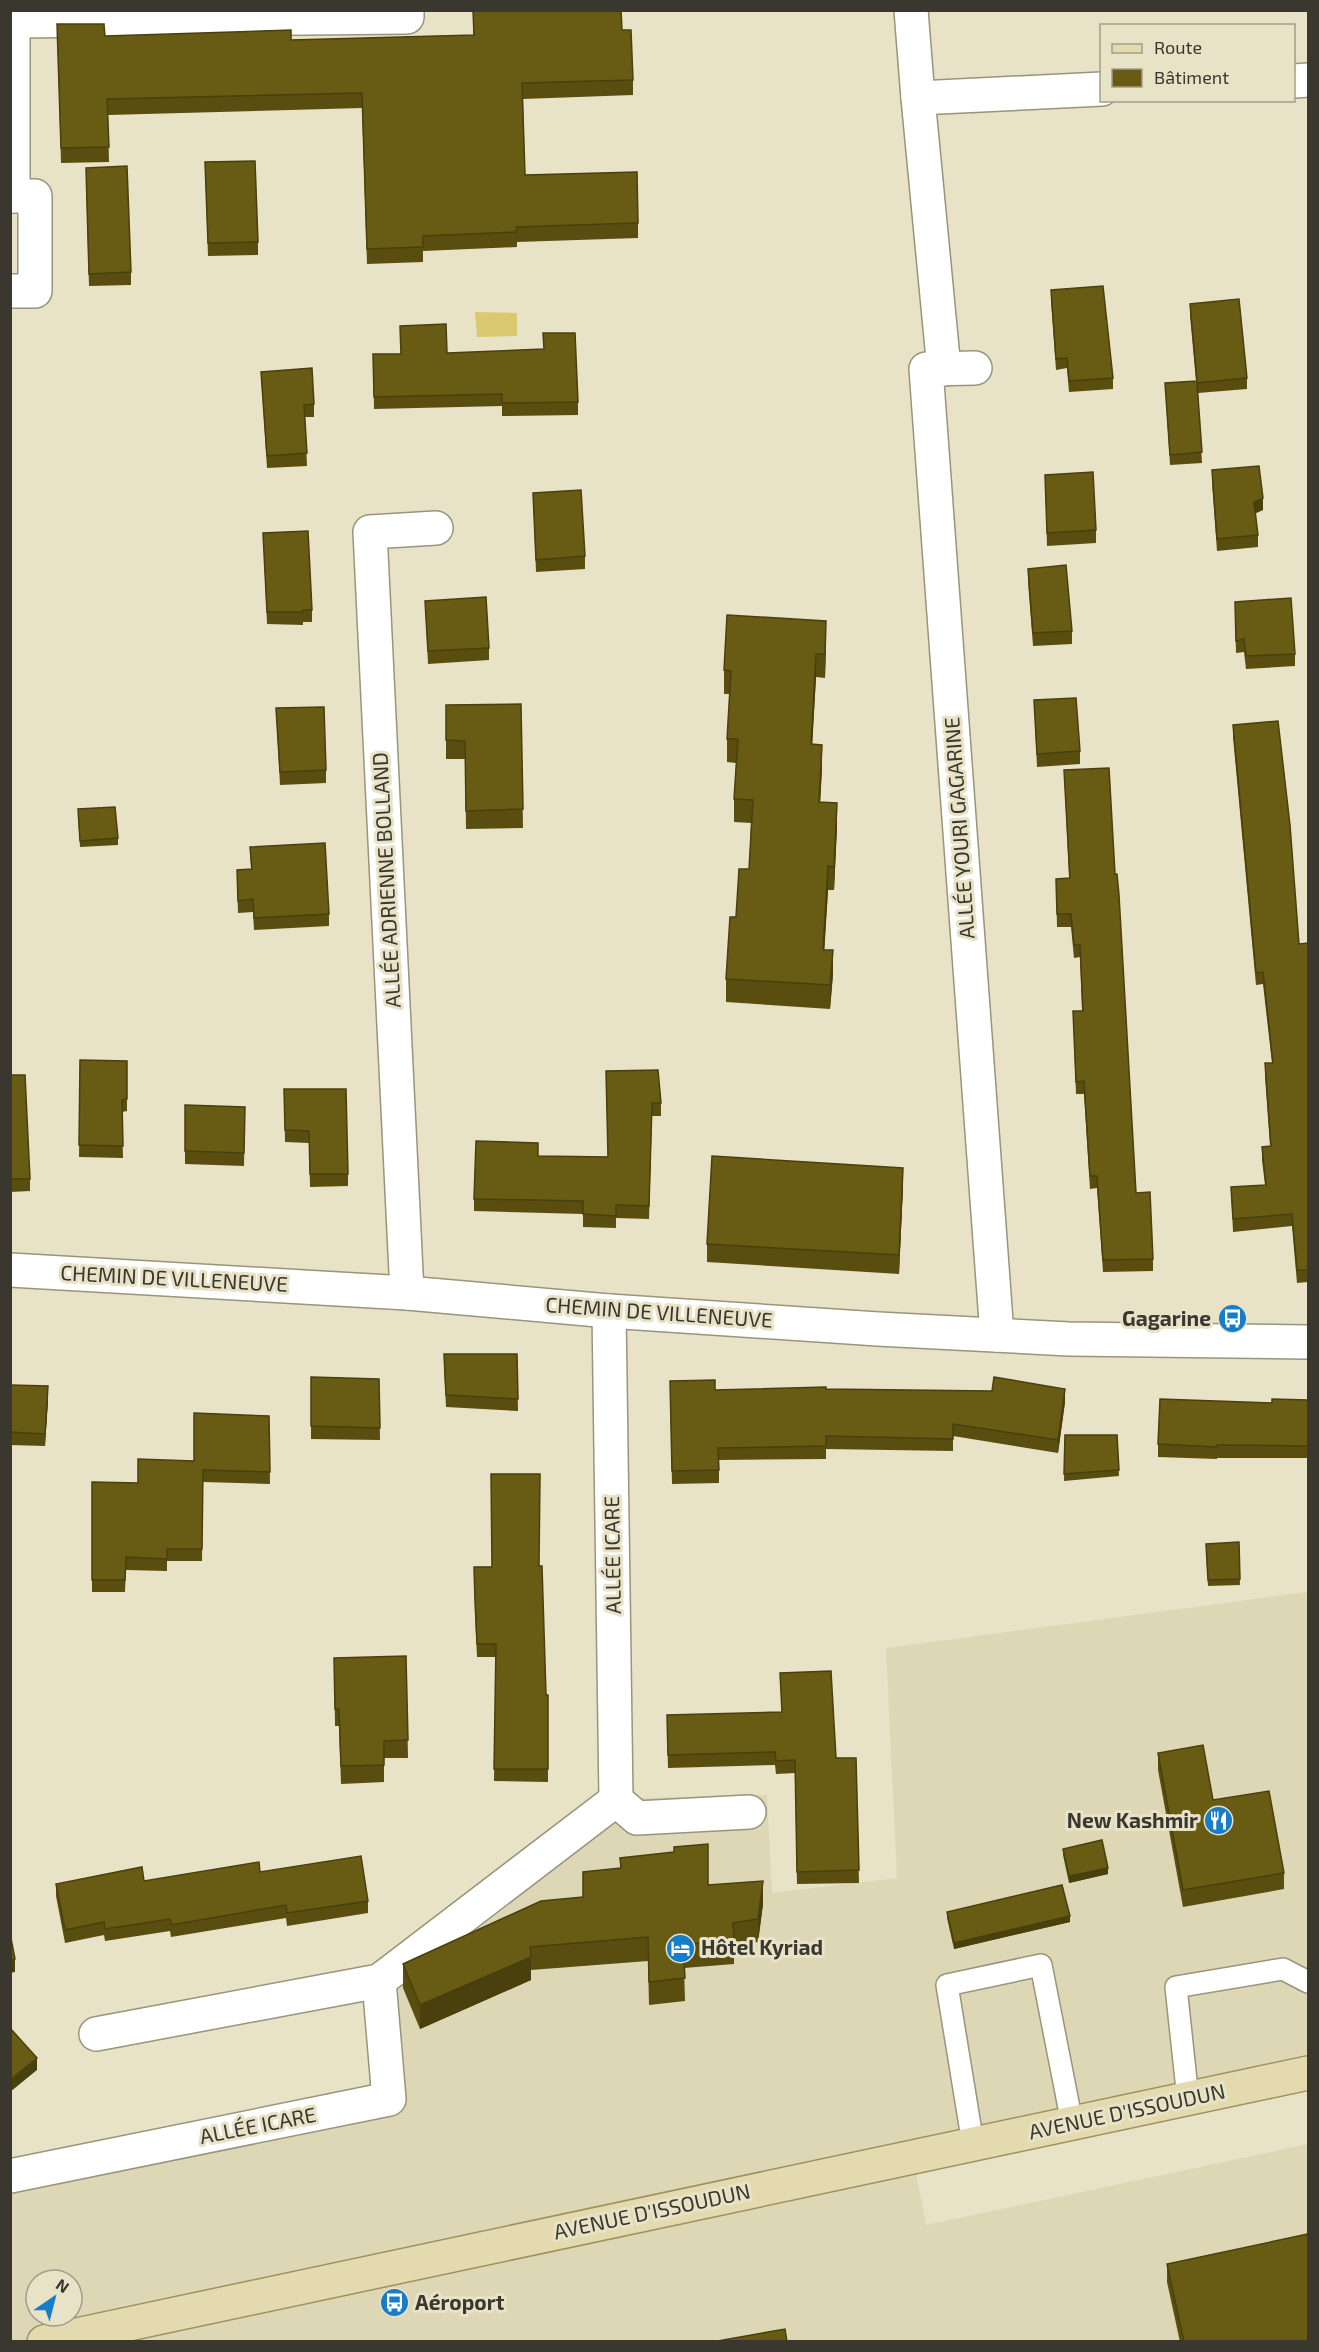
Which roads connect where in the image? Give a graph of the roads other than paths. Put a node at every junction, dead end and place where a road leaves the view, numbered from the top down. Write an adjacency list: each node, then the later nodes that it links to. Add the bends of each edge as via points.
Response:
1 (407, 10): 3 (street, via 407,17)
2 (911, 10): 5 (street)
3 (12, 16): 6 (street)
4 (1100, 89): 5 (street)
5 (918, 98): 12 (street, ALLÉE YOURI GAGARINE, via 960,368 926,369)
6 (12, 196): 7 (street, via 35,196 35,291)
7 (10, 291)
8 (436, 528): 10 (street, ALLÉE ADRIENNE BOLLAND, via 370,532)
9 (10, 1270): 10 (street, CHEMIN DE VILLENEUVE)
10 (407, 1293): 11 (street, CHEMIN DE VILLENEUVE)
11 (609, 1311): 12 (street, CHEMIN DE VILLENEUVE); 14 (street, ALLÉE ICARE)
12 (997, 1335): 13 (street, CHEMIN DE VILLENEUVE)
13 (1308, 1342)
14 (616, 1800): 15 (street, via 637,1818); 16 (street)
15 (749, 1812)
16 (379, 1981): 18 (street); 23 (street, ALLÉE ICARE, via 389,2099)
17 (1308, 1982): 20 (lane, via 1282,1969 1176,1987)
18 (96, 2034)
19 (1308, 2075): 20 (main road, AVENUE D'ISSOUDUN)
20 (1188, 2099): 21 (main road, AVENUE D'ISSOUDUN)
21 (1072, 2123): 22 (main road, AVENUE D'ISSOUDUN); 22 (lane, via 1041,1965 947,1985)
22 (972, 2144): 24 (main road, AVENUE D'ISSOUDUN)
23 (10, 2176)
24 (44, 2342)

